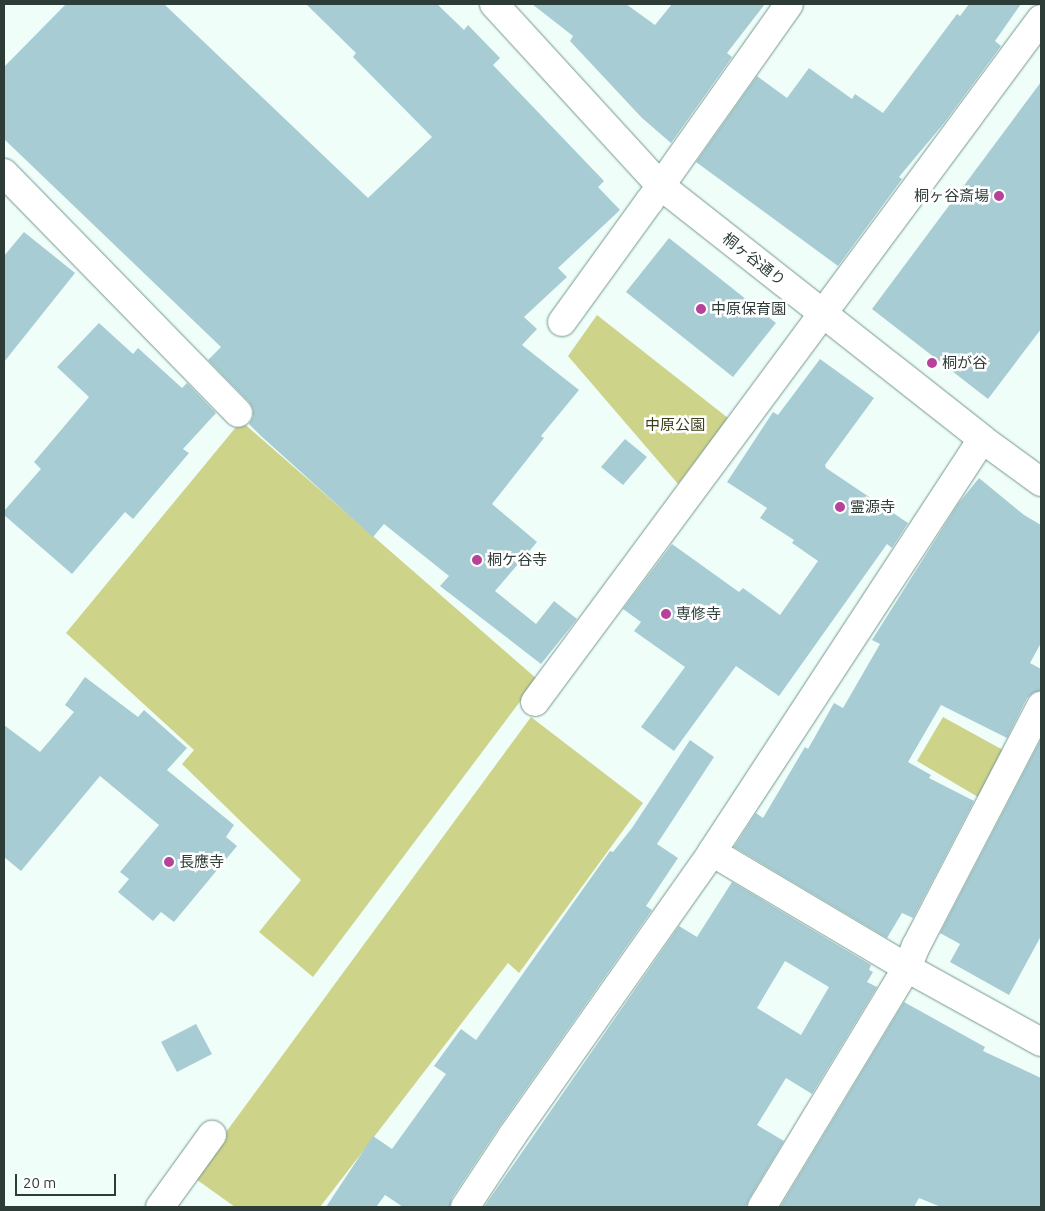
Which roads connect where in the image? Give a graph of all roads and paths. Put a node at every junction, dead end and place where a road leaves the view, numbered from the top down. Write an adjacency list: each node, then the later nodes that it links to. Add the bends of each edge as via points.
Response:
1 (494, 4): 5 (street, 桐ヶ谷通り)
2 (789, 4): 5 (street)
3 (1041, 19): 6 (street)
4 (4, 173): 8 (street)
5 (661, 186): 6 (street, 桐ヶ谷通り); 7 (street)
6 (824, 314): 9 (street, 桐ヶ谷通り); 11 (street)
7 (562, 322)
8 (238, 413)
9 (982, 439): 10 (street, 桐ヶ谷通り); 13 (street)
10 (1041, 482)
11 (535, 702)
12 (1041, 706): 14 (street)
13 (712, 852): 14 (street); 18 (street)
14 (907, 968): 15 (street); 19 (street)
15 (1041, 1042)
16 (212, 1135): 17 (street)
17 (160, 1207)
18 (465, 1207)
19 (762, 1207)

